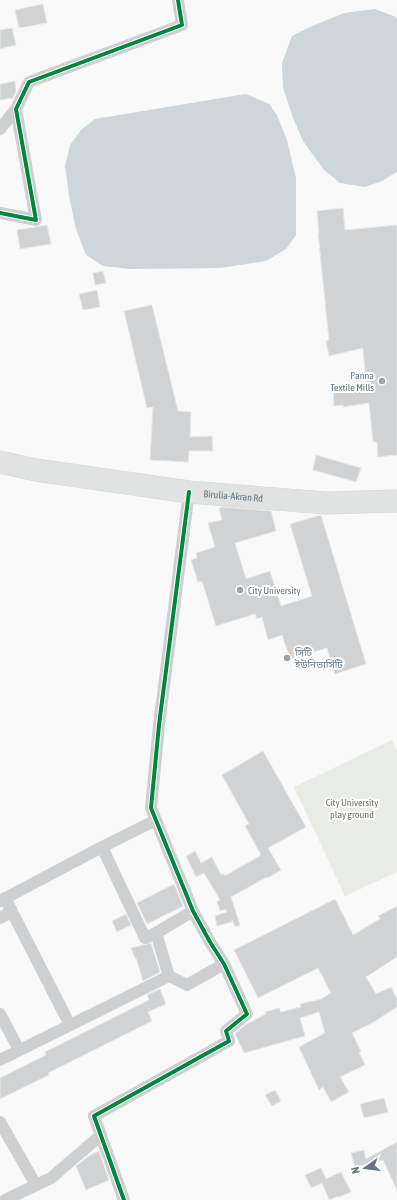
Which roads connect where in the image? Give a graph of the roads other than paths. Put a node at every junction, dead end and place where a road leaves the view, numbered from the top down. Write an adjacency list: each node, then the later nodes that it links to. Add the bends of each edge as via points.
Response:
1 (178, 0): 2 (street, via 182,25 29,82)
2 (16, 109): 3 (street); 4 (street, via 36,220)
3 (0, 129)
4 (0, 213)
5 (0, 462): 6 (highway, Birulia-Akran Rd, via 36,470)
6 (189, 492): 7 (highway, Birulia-Akran Rd, via 326,503); 8 (street, via 150,808)
7 (397, 501)
8 (156, 820): 9 (street); 12 (street)
9 (102, 847): 10 (street); 14 (street, via 144,938)
10 (3, 899): 11 (street)
11 (12, 911): 13 (street); 18 (street)
12 (193, 911): 14 (street); 15 (street)
13 (0, 918)
14 (156, 933): 16 (street)
15 (224, 964): 16 (street, via 186,984); 22 (street, via 247,1014 226,1031 229,1042 94,1116)
16 (169, 976): 18 (street)
17 (0, 1014): 19 (street)
18 (70, 1025): 19 (street)
19 (19, 1050): 20 (street)
20 (0, 1060)
21 (0, 1122): 23 (street)
22 (101, 1135): 23 (street, via 51,1178); 25 (street)
23 (36, 1185): 24 (street)
24 (5, 1200)
25 (124, 1200)

